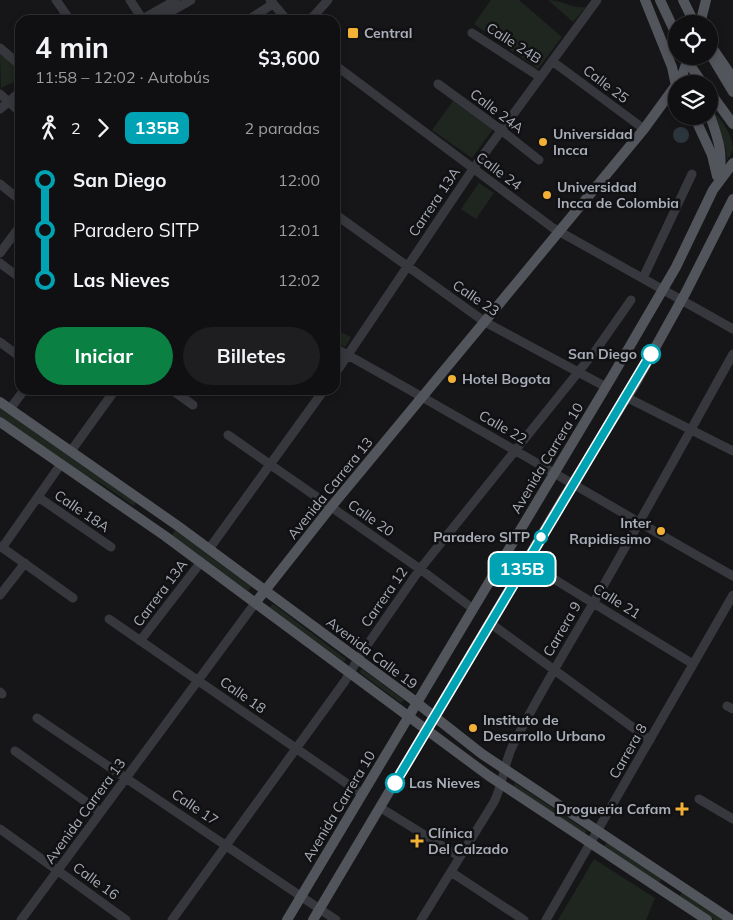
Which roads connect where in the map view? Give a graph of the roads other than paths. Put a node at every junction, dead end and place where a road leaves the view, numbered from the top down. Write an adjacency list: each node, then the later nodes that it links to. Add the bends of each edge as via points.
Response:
1 (56, 0): 12 (street)
2 (130, 0): 13 (street)
3 (176, 0): 14 (street)
4 (191, 0): 15 (street)
5 (328, 0): 18 (street)
6 (597, 0): 26 (street, Carrera 13A)
7 (645, 0): 30 (main road)
8 (660, 0): 21 (main road)
9 (683, 0): 19 (main road)
10 (706, 0): 20 (main road)
11 (272, 2): 16 (street); 17 (street)
12 (66, 15)
13 (139, 15)
14 (150, 15)
15 (165, 15)
16 (255, 15)
17 (283, 15)
18 (314, 15)
19 (692, 15)
20 (700, 15)
21 (668, 17)
22 (472, 33): 32 (street, Calle 24B)
23 (0, 48): 25 (street)
24 (718, 56): 33 (main road)
25 (15, 61)
26 (552, 61): 32 (street, Carrera 13A); 47 (street, Calle 25)
27 (689, 65): 31 (main road)
28 (717, 65): 35 (main road)
29 (340, 69): 51 (street, Calle 24)
30 (674, 75)
31 (696, 75)
32 (540, 77): 48 (street, Carrera 13A)
33 (733, 78)
34 (438, 84): 48 (street, Calle 24A)
35 (733, 92)
36 (0, 94): 40 (street)
37 (15, 96): 40 (street)
38 (668, 96): 47 (main road, Avenida Carrera 13)
39 (15, 99): 40 (street)
40 (8, 102): 42 (street); 43 (street)
41 (718, 103): 44 (main road)
42 (15, 108)
43 (0, 109)
44 (733, 124)
45 (698, 125): 53 (main road, via 712,154)
46 (713, 125): 53 (main road, via 721,150)
47 (644, 129): 58 (main road, Avenida Carrera 13)
48 (502, 130): 49 (street, Calle 24A); 51 (street, Carrera 13A)
49 (539, 160)
50 (733, 163): 53 (main road, Avenida Carrera 10)
51 (473, 169): 58 (street, Calle 24); 62 (street, Carrera 13A)
52 (692, 174): 64 (street)
53 (718, 182): 65 (main road, Avenida Carrera 10)
54 (0, 184): 55 (street)
55 (15, 196)
56 (733, 200): 67 (main road)
57 (340, 218): 62 (street, Calle 23)
58 (560, 232): 64 (street, Calle 24); 68 (main road, Avenida Carrera 13)
59 (15, 233): 60 (street)
60 (0, 253)
61 (0, 263): 63 (street)
62 (408, 267): 68 (street, Calle 23); 74 (street, Carrera 13A)
63 (15, 274)
64 (643, 278): 65 (street, Calle 24)
65 (663, 290): 67 (street, Calle 24); 77 (main road, Avenida Carrera 10)
66 (632, 300): 76 (street, Carrera 12)
67 (681, 300): 69 (street, Calle 24); 83 (main road)
68 (485, 322): 76 (street, Calle 23); 82 (main road, Avenida Carrera 13)
69 (733, 328)
70 (0, 342): 72 (street)
71 (340, 351): 74 (street, Calle 22)
72 (15, 353)
73 (733, 354): 88 (street, Carrera 9)
74 (348, 356): 75 (street, Carrera 13A); 82 (street, Calle 22)
75 (340, 367)
76 (578, 372): 77 (street, Calle 23); 90 (street, Carrera 12)
77 (606, 387): 95 (main road, Avenida Carrera 10)
78 (20, 395): 86 (street)
79 (111, 395): 91 (street)
80 (179, 395): 85 (street)
81 (320, 395): 94 (street)
82 (423, 397): 90 (street, Calle 22); 98 (main road, Avenida Carrera 13)
83 (626, 397): 88 (street); 96 (main road)
84 (0, 402): 86 (main road, Avenida Calle 19)
85 (193, 405)
86 (10, 409): 91 (main road, Avenida Calle 19)
87 (0, 422): 93 (main road, Avenida Calle 19)
88 (690, 430): 92 (street); 99 (street, Carrera 9)
89 (228, 435): 94 (street, Calle 20)
90 (516, 450): 95 (street, Calle 22); 106 (street, Carrera 12)
91 (71, 451): 102 (main road, Avenida Calle 19)
92 (733, 451)
93 (61, 464): 97 (street); 103 (main road, Avenida Calle 19)
94 (270, 465): 98 (street, Calle 20); 102 (street)
95 (554, 473): 96 (street, Calle 22); 114 (main road, Avenida Carrera 10)
96 (573, 484): 99 (street, Calle 22); 104 (main road)
97 (38, 497): 100 (street); 101 (street, Calle 18A)
98 (331, 507): 106 (street, Calle 20); 108 (main road, Avenida Carrera 13)
99 (638, 523): 107 (street, Calle 22); 113 (street, Carrera 9)
100 (1, 547): 105 (street)
101 (111, 547)
102 (209, 549): 108 (main road, Avenida Calle 19)
103 (201, 562): 112 (main road, Avenida Calle 19); 117 (street, Carrera 13A)
104 (526, 562): 113 (street, Calle 21); 116 (main road)
105 (25, 564): 109 (street); 111 (street)
106 (420, 569): 114 (street, Calle 20); 118 (street, Carrera 12)
107 (733, 576)
108 (265, 590): 112 (main road, Avenida Carrera 13); 118 (main road, Avenida Calle 19)
109 (0, 595)
110 (733, 595): 119 (street, Carrera 8)
111 (73, 598)
112 (256, 602): 121 (main road, Avenida Calle 19); 122 (street, Avenida Carrera 13)
113 (593, 603): 119 (street, Calle 21); 120 (street, Carrera 9)
114 (472, 608): 123 (main road, Avenida Carrera 10)
115 (109, 619): 117 (street, Calle 18)
116 (490, 622): 120 (street); 125 (main road)
117 (140, 641): 122 (street, Calle 18)
118 (358, 659): 121 (street, Carrera 12); 123 (main road, Avenida Calle 19)
119 (693, 664): 128 (street, Carrera 8)
120 (554, 669): 128 (street); 131 (street, Carrera 9)
121 (350, 673): 124 (main road, Avenida Calle 19); 129 (street, Carrera 12)
122 (199, 681): 129 (street, Calle 18); 132 (street, Avenida Carrera 13)
123 (416, 703): 124 (main road, Avenida Carrera 10); 125 (main road, Avenida Calle 19)
124 (408, 716): 127 (main road, Avenida Calle 19); 134 (main road, Avenida Carrera 10)
125 (434, 717): 127 (main road); 131 (main road, Avenida Calle 19)
126 (37, 718): 132 (street, Calle 17)
127 (427, 730): 133 (main road, Avenida Calle 19); 136 (main road)
128 (650, 740): 140 (street, Carrera 8)
129 (296, 749): 134 (street, Calle 18); 142 (street, Carrera 12)
130 (15, 751): 137 (street)
131 (504, 769): 133 (street, Carrera 9); 140 (main road, Avenida Calle 19)
132 (125, 778): 137 (street, Avenida Carrera 13); 142 (street, Calle 17)
133 (500, 784): 141 (main road, Avenida Calle 19); 143 (street, Carrera 9, via 494,802)
134 (362, 794): 146 (main road, Avenida Carrera 10)
135 (699, 799): 138 (street)
136 (380, 808): 143 (street); 147 (main road)
137 (100, 812): 144 (street, Avenida Carrera 13)
138 (733, 819)
139 (0, 829): 144 (street, Calle 16)
140 (597, 831): 141 (street, Carrera 8); 158 (main road, Avenida Calle 19)
141 (590, 844): 156 (street, Carrera 8); 157 (main road, Avenida Calle 19)
142 (227, 846): 146 (street, Calle 17); 150 (street, Carrera 12)
143 (460, 858): 145 (street, Carrera 9)
144 (57, 870): 148 (street, Avenida Carrera 13); 149 (street, Calle 16)
145 (450, 872): 154 (street, Carrera 9); 155 (street)
146 (301, 896): 147 (street, Calle 17); 151 (main road, Avenida Carrera 10)
147 (320, 909): 152 (main road); 153 (street, Calle 17)
148 (21, 920)
149 (126, 920)
150 (172, 920)
151 (287, 920)
152 (313, 920)
153 (336, 920)
154 (421, 920)
155 (524, 920)
156 (546, 920)
157 (707, 920)
158 (732, 920)

